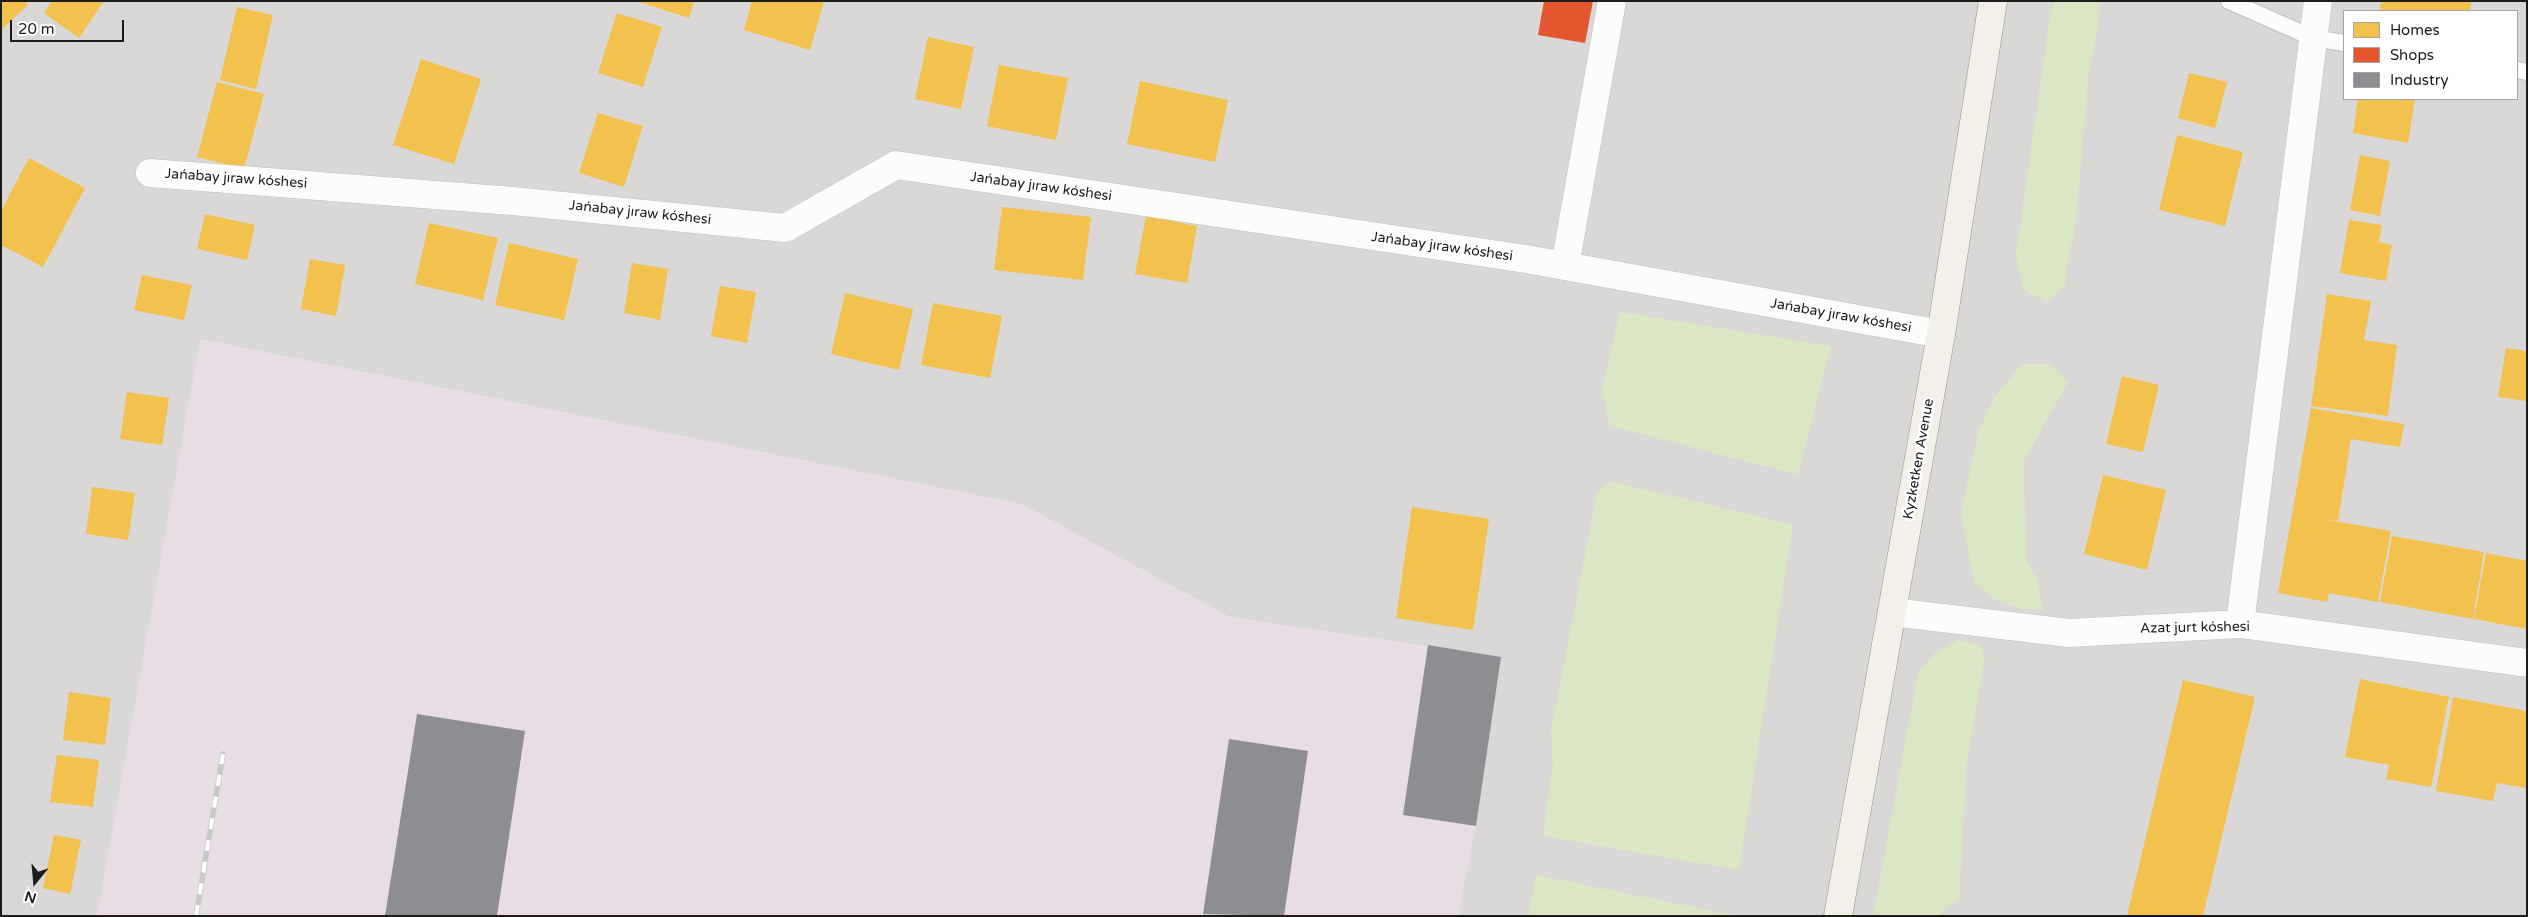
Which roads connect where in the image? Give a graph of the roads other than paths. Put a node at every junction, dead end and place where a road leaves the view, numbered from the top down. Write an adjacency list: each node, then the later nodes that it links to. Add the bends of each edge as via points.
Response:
1 (1612, 1): 8 (street)
2 (1993, 1): 9 (street, Kyzketken Avenue)
3 (2229, 1): 5 (lane)
4 (2318, 1): 5 (street)
5 (2313, 38): 6 (lane); 11 (street)
6 (2343, 43)
7 (150, 173): 8 (street, Jańabay jıraw kóshesi, via 513,201 786,228 896,166)
8 (1565, 266): 9 (street, Jańabay jıraw kóshesi)
9 (1941, 334): 10 (street, Kyzketken Avenue)
10 (1892, 612): 11 (street, Azat jurt kóshesi, via 2069,633); 13 (street, Kyzketken Avenue)
11 (2240, 624): 12 (street, Azat jurt kóshesi)
12 (2527, 663)
13 (1838, 916)

